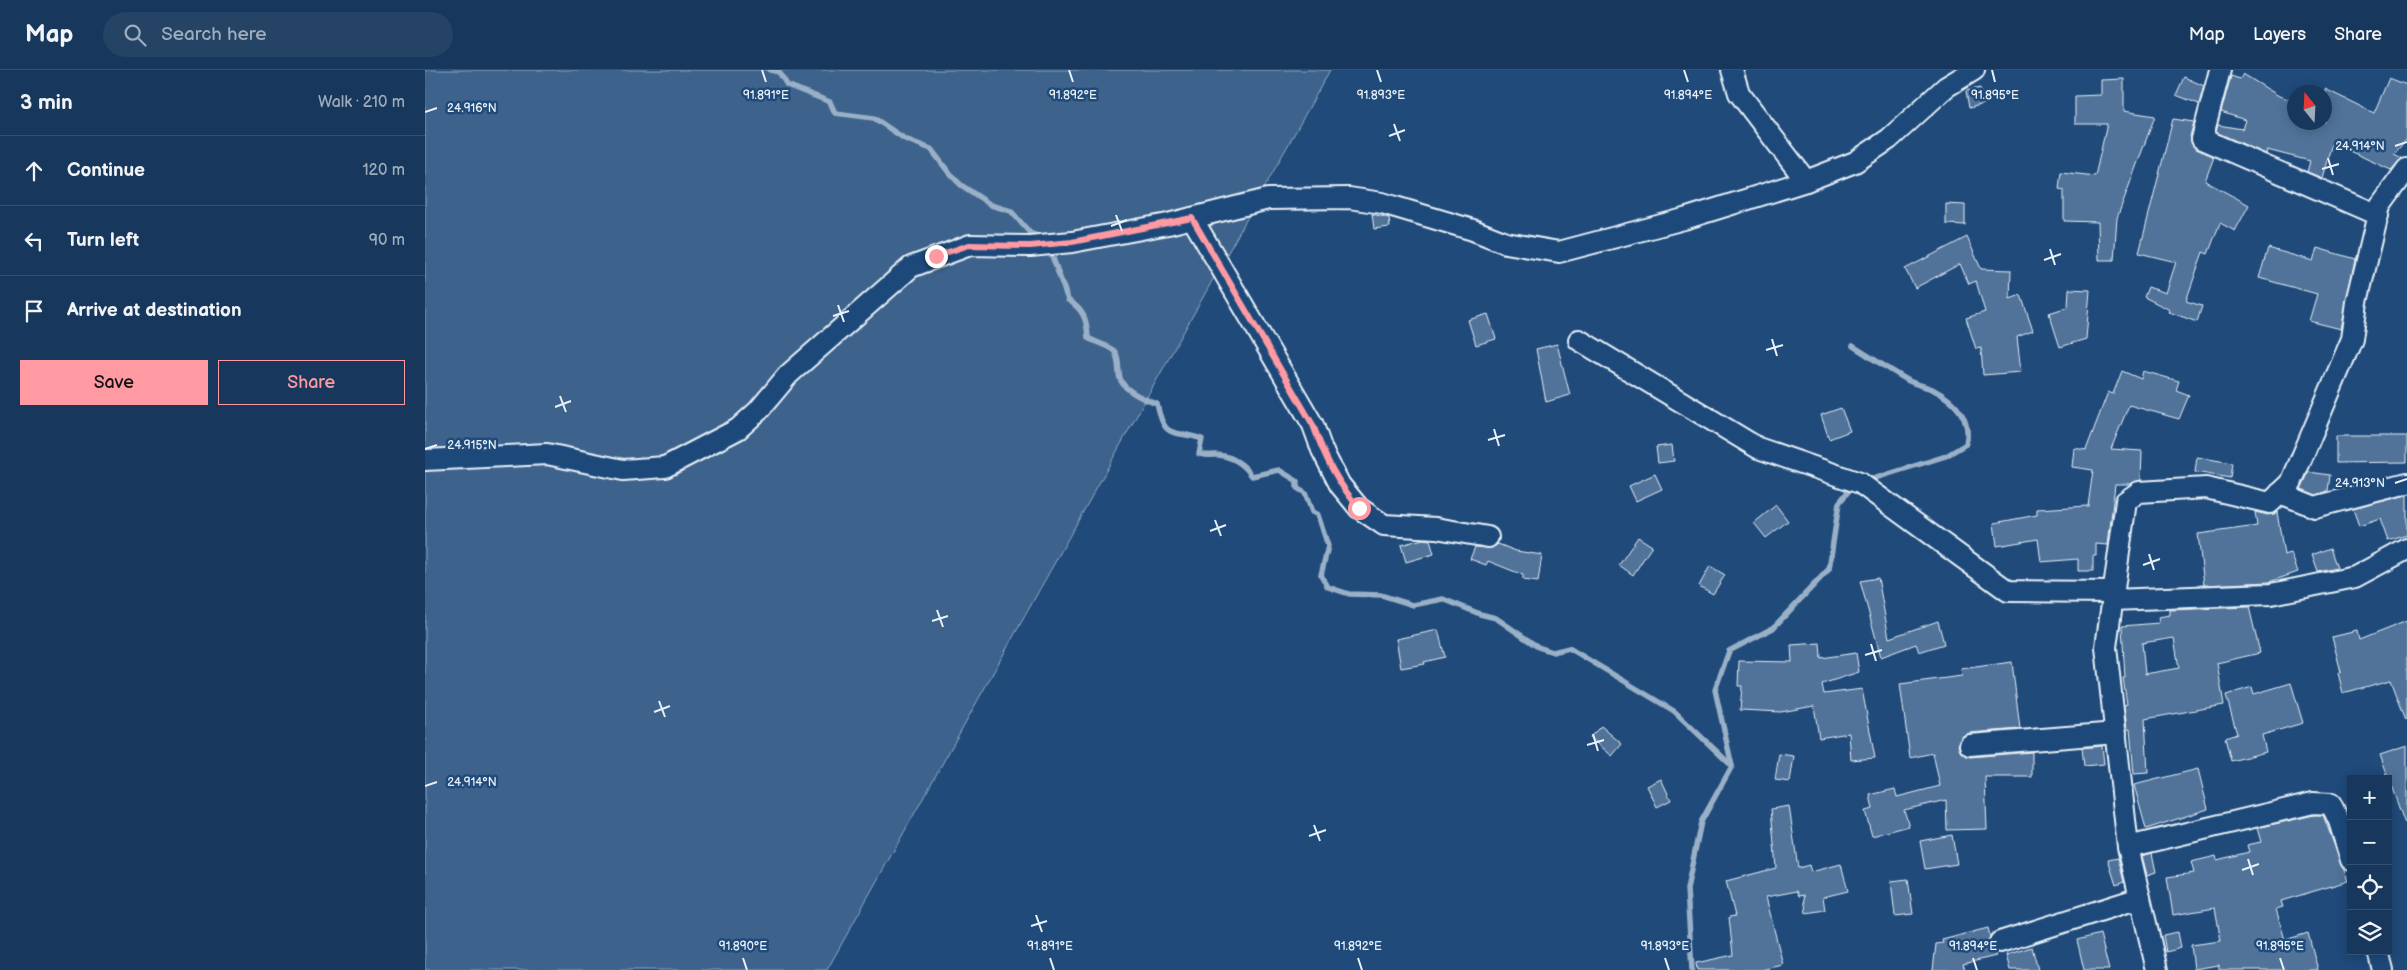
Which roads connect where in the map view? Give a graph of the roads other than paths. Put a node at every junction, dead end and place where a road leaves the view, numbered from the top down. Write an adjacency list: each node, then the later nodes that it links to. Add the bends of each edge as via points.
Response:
1 (1732, 70): 5 (street, via 1739,94)
2 (1974, 70): 5 (street, via 1946,87 1889,139 1855,162)
3 (2220, 70): 6 (street, via 2202,139)
4 (2407, 169): 6 (street, via 2380,206)
5 (1807, 180): 7 (street, via 1684,219 1559,252 1506,243 1382,203 1349,198 1268,199)
6 (2378, 215): 11 (street, via 2357,302 2352,339 2291,483)
7 (1192, 218): 9 (street, via 1072,242 1030,246 969,245 911,267 788,375 738,429 665,467 623,470 547,454); 12 (street, via 1313,425 1339,485 1359,508 1384,526 1435,528)
8 (1579, 340): 14 (street, via 1758,448 1859,483 2008,591)
9 (425, 460)
10 (2407, 483): 11 (street, via 2315,507)
11 (2280, 493): 14 (street, via 2270,503 2206,488 2139,492 2126,501)
12 (1488, 537)
13 (2407, 549): 14 (street, via 2355,577 2271,594)
14 (2113, 596): 15 (street, via 2106,647)
15 (2116, 733): 16 (street); 17 (street)
16 (1970, 746)
17 (2129, 847): 18 (street, via 2313,803 2331,804); 19 (street)
18 (2347, 847)
19 (2140, 898): 20 (street); 22 (street)
20 (2000, 942)
21 (2379, 955): 23 (street)
22 (2157, 970)
23 (2383, 970)

